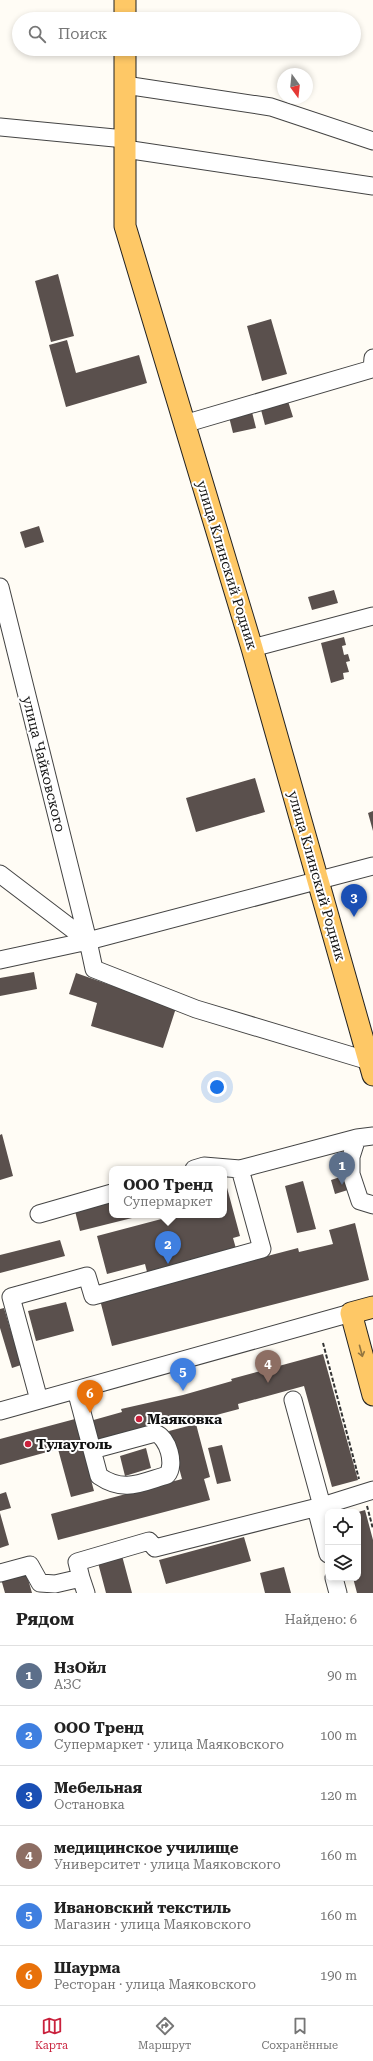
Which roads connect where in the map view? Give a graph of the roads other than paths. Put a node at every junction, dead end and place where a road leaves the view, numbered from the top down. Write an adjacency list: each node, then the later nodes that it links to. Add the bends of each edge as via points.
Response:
1 (125, 0): 2 (main road)
2 (125, 12)
3 (125, 56): 4 (main road, улица Клинский Родник)
4 (125, 85): 6 (street, via 271,107); 7 (main road, улица Клинский Родник)
5 (0, 127): 7 (street)
6 (373, 141)
7 (125, 144): 8 (street); 10 (main road, улица Клинский Родник, via 125,226)
8 (373, 186)
9 (373, 358): 10 (street, via 372,370)
10 (184, 424): 13 (main road, улица Клинский Родник)
11 (0, 587): 17 (street, улица Чайковского)
12 (373, 616): 13 (street)
13 (252, 648): 16 (main road, улица Клинский Родник)
14 (373, 866): 16 (street)
15 (0, 874): 17 (street)
16 (319, 881): 17 (street); 19 (main road, улица Клинский Родник)
17 (88, 941): 18 (street); 19 (street, улица Чайковского, via 94,969 196,1009)
18 (0, 960)
19 (371, 1068)
20 (365, 1137): 22 (street); 24 (street, via 351,1157 351,1174 360,1201)
21 (227, 1168): 22 (street)
22 (240, 1169): 30 (street, via 262,1249 93,1296 87,1276 11,1297)
23 (109, 1194): 25 (street)
24 (373, 1205)
25 (39, 1214)
26 (373, 1307): 27 (main road)
27 (351, 1313): 28 (street); 29 (main road, one-way to 29)
28 (76, 1390): 30 (street); 33 (street)
29 (373, 1394)
30 (39, 1400): 32 (street)
31 (293, 1400): 35 (street)
32 (0, 1411)
33 (92, 1450): 33 (street, via 155,1433 164,1439 172,1466 171,1471 167,1475 123,1487 109,1483 99,1476)
34 (368, 1492): 35 (street)
35 (319, 1507): 36 (street); 39 (street, via 155,1548 149,1541 77,1562)
36 (326, 1545)
37 (0, 1573): 40 (street, via 30,1565)
38 (335, 1581): 41 (street)
39 (83, 1585): 40 (street, via 55,1584)
40 (41, 1588)
41 (338, 1593)

